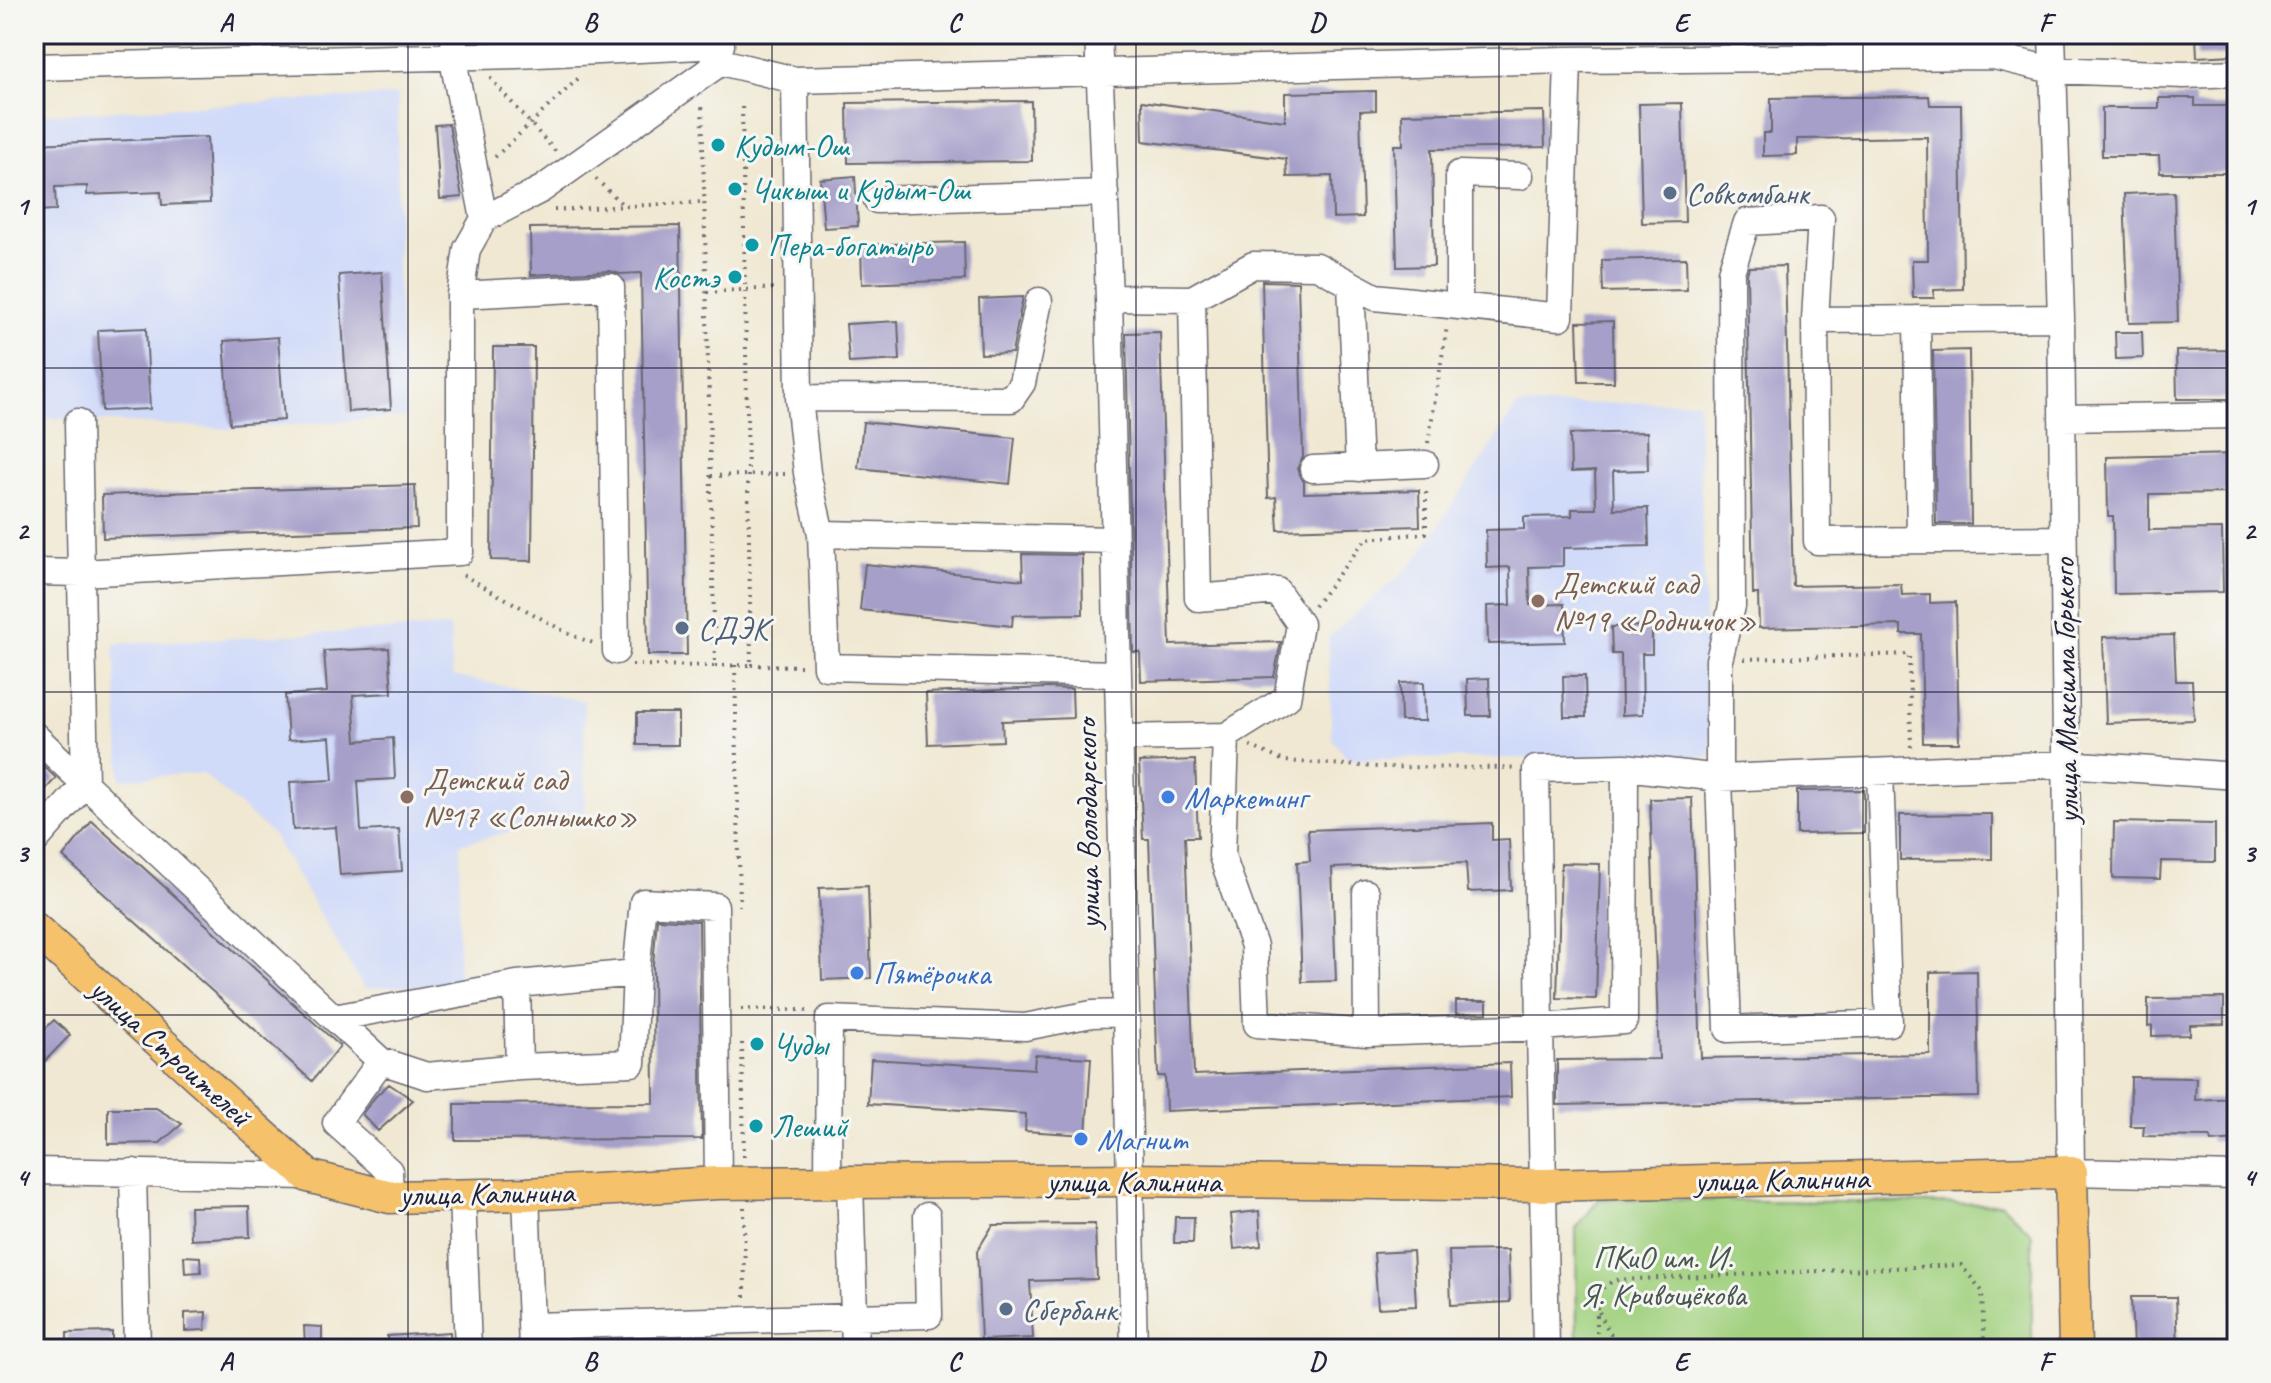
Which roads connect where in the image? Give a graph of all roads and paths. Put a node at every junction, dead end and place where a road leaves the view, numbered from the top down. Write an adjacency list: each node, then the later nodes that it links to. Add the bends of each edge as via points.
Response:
1 (1098, 34): 9 (street, улица Володарского)
2 (2052, 34): 8 (street, улица Максима Горького)
3 (459, 49): 4 (street); 7 (street); 13 (path); 15 (street, via 455,70)
4 (608, 52): 5 (street); 13 (path)
5 (716, 55): 11 (street); 14 (street); 19 (path)
6 (1568, 60): 8 (street, via 1994,56); 9 (street); 31 (street, via 1560,317)
7 (34, 67)
8 (2052, 70): 10 (street); 32 (street, улица Максима Горького)
9 (1100, 73): 11 (street); 17 (street, улица Володарского)
10 (2237, 73)
11 (795, 80): 24 (street)
12 (742, 104): 25 (path)
13 (530, 123): 14 (path, via 560,156); 15 (path)
14 (579, 163): 20 (path); 22 (street)
15 (476, 175): 22 (street)
16 (1520, 176): 31 (street, via 1459,174)
17 (1105, 193): 18 (street); 28 (street, улица Володарского)
18 (877, 200)
19 (704, 202): 20 (path); 26 (path)
20 (624, 206): 21 (path)
21 (550, 210)
22 (484, 219): 27 (street, via 467,249)
23 (1351, 284): 29 (street, via 1317,266 1253,265); 31 (street, via 1375,297); 40 (street)
24 (797, 286): 25 (path); 35 (street)
25 (745, 290): 26 (path); 43 (path)
26 (707, 292): 44 (path)
27 (460, 295): 49 (street); 53 (street, via 611,287)
28 (1109, 298): 29 (street); 47 (street, улица Володарского)
29 (1192, 299): 52 (street, via 1198,598 1277,591)
30 (1039, 301): 35 (street, via 1022,383 1011,399)
31 (1459, 306): 39 (path, via 1446,327)
32 (2061, 318): 33 (street); 37 (street, улица Максима Горького)
33 (1917, 319): 34 (street); 48 (street)
34 (1815, 320): 48 (street, via 1817,541); 54 (street, via 1821,218 1747,222 1731,272 1732,606)
35 (799, 398): 42 (street)
36 (2237, 415): 37 (street)
37 (2062, 418): 46 (street, улица Максима Горького)
38 (78, 422): 51 (street)
39 (1425, 464): 40 (street); 52 (path, via 1426,533 1366,539)
40 (1359, 468): 41 (street)
41 (1313, 469)
42 (807, 473): 43 (path); 45 (street)
43 (749, 474): 44 (path); 56 (path)
44 (711, 476): 57 (path)
45 (821, 534): 47 (street); 58 (street)
46 (2063, 539): 48 (street); 63 (street, улица Максима Горького)
47 (1115, 540): 59 (street, улица Володарского)
48 (1920, 540)
49 (460, 552): 51 (street); 53 (path, via 463,575 571,635)
50 (34, 572): 51 (street)
51 (81, 573): 70 (street)
52 (1300, 624): 61 (street, via 1287,698)
53 (616, 651): 57 (path, via 633,666)
54 (1719, 660): 66 (path, via 1909,654); 69 (street)
55 (735, 665): 56 (path); 57 (path); 72 (path)
56 (751, 665): 58 (path)
57 (715, 666)
58 (826, 667): 59 (street)
59 (1117, 674): 62 (street, улица Володарского)
60 (34, 735): 70 (street)
61 (1226, 736): 62 (street); 65 (path, via 1284,761); 82 (street, via 1222,856 1254,946 1257,1024)
62 (1119, 738): 78 (street, улица Володарского)
63 (2066, 764): 66 (street); 68 (street); 87 (street, улица Максима Горького)
64 (1625, 767): 65 (street); 69 (street); 81 (street, via 1624,1021)
65 (1536, 769): 81 (street)
66 (1911, 771): 67 (street)
67 (1880, 772): 69 (street); 69 (street, via 1889,1023 1874,1024 1728,1029)
68 (2237, 776)
69 (1719, 778)
70 (85, 784): 71 (street); 79 (street)
71 (34, 842)
72 (740, 887)
73 (1366, 893): 82 (street)
74 (34, 928): 88 (main road, улица Строителей)
75 (636, 973): 76 (street); 84 (street, via 632,1063); 93 (street, via 643,902 715,906)
76 (517, 984): 79 (street); 84 (street)
77 (741, 1009): 80 (path, via 803,1010)
78 (1125, 1013): 80 (street, via 1025,1027); 90 (street, улица Володарского)
79 (334, 1018): 83 (street)
80 (829, 1019): 91 (street)
81 (1540, 1027): 82 (street); 92 (street)
82 (1367, 1033)
83 (381, 1061): 84 (street, via 427,1076); 96 (street, via 336,1123 389,1171)
84 (519, 1067)
85 (34, 1171): 86 (street, улица Калинина)
86 (133, 1172): 88 (street, улица Калинина); 102 (street)
87 (2071, 1172): 89 (street, улица Калинина); 92 (main road, улица Калинина); 110 (main road, улица Максима Горького)
88 (308, 1176): 96 (main road, улица Калинина)
89 (2237, 1176)
90 (1130, 1180): 91 (main road, улица Калинина); 92 (main road, улица Калинина); 105 (street, улица Володарского)
91 (839, 1182): 93 (main road, улица Калинина); 99 (street)
92 (1544, 1185): 106 (street)
93 (731, 1190): 94 (main road, улица Калинина); 100 (path)
94 (526, 1194): 95 (main road, улица Калинина); 101 (street)
95 (462, 1195): 96 (main road, улица Калинина); 103 (street)
96 (390, 1197)
97 (927, 1216): 99 (street, via 929,1315)
98 (1597, 1308): 107 (path); 108 (path); 109 (path, via 1597,1292 1614,1280 1961,1265 1982,1291)
99 (853, 1316): 100 (street); 104 (street)
100 (745, 1319): 101 (street)
101 (531, 1338)
102 (137, 1349)
103 (468, 1349)
104 (855, 1349)
105 (1134, 1349)
106 (1546, 1349)
107 (1597, 1349)
108 (1618, 1349)
109 (1984, 1349)
110 (2075, 1349)

